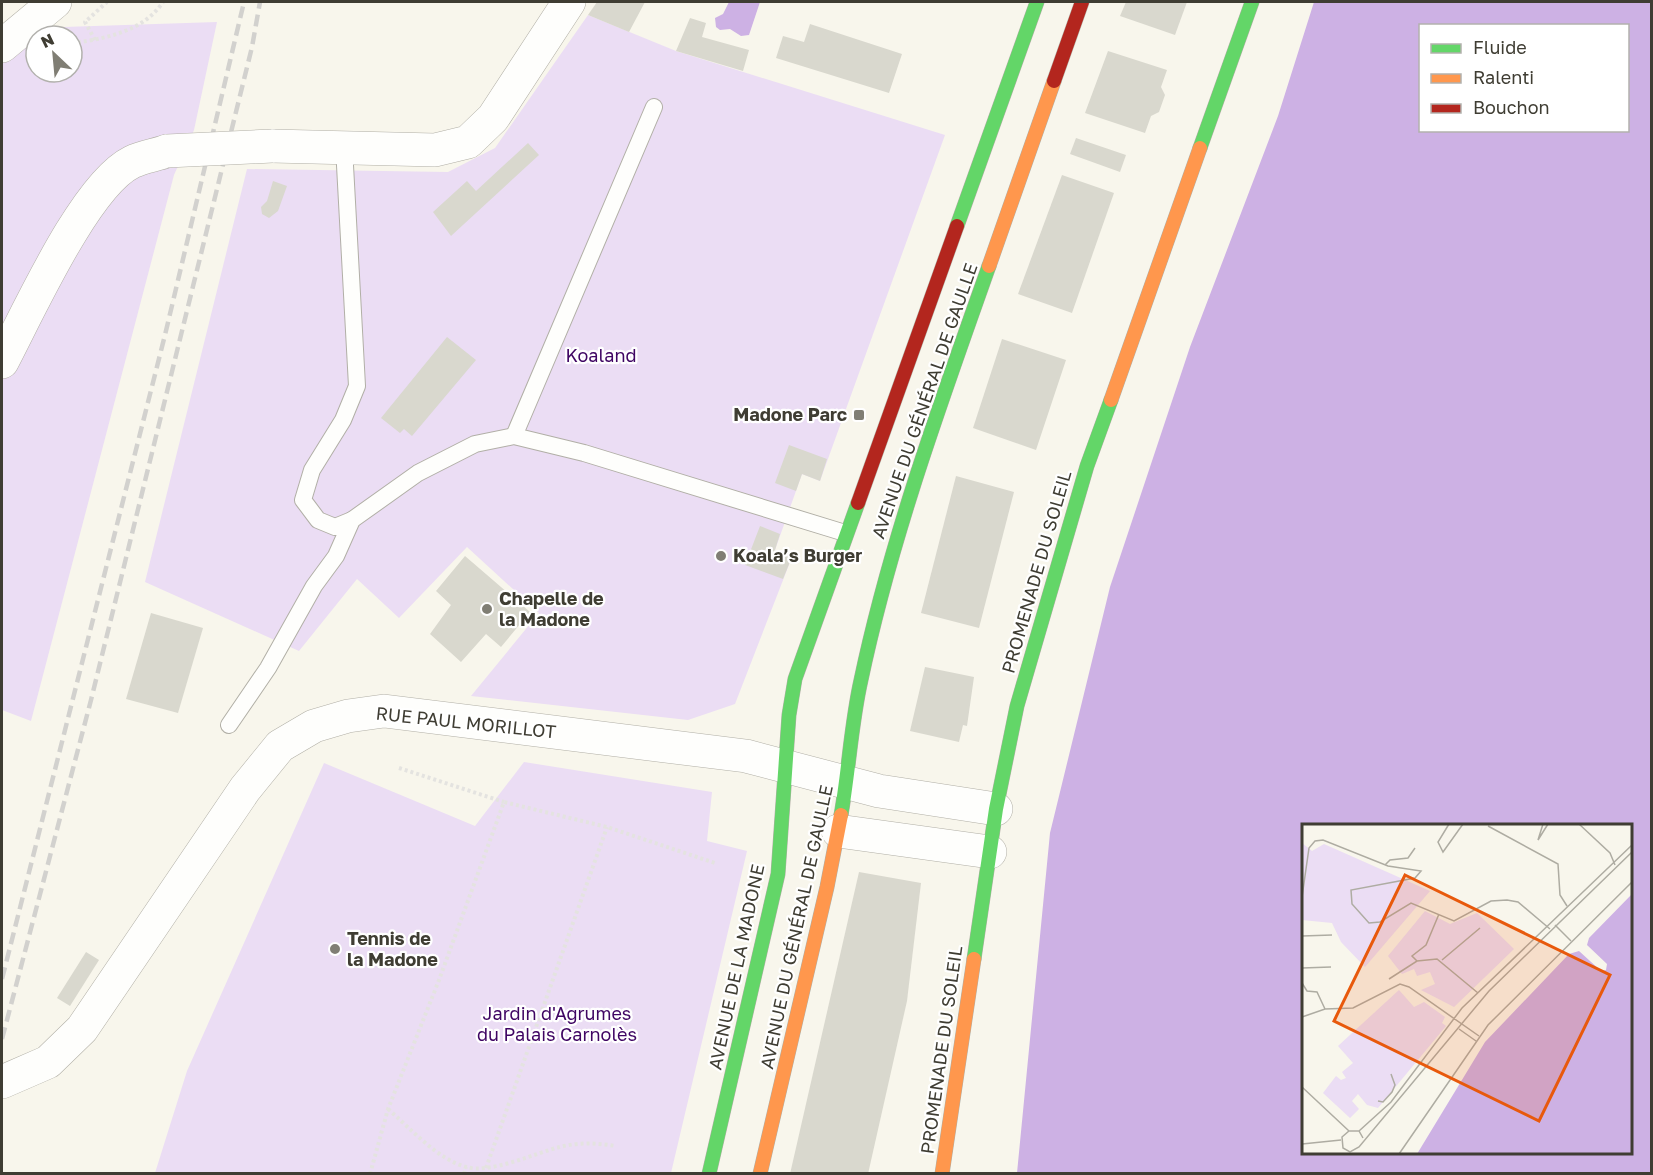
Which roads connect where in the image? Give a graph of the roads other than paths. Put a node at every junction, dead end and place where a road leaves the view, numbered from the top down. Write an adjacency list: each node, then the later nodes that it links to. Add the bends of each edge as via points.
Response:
1 (55, 2): 6 (street)
2 (569, 2): 8 (street, via 493,118 468,142 435,150)
3 (1037, 2): 12 (main road, AVENUE DU GÉNÉRAL DE GAULLE)
4 (1082, 2): 15 (main road, AVENUE DU GÉNÉRAL DE GAULLE, via 913,483 860,682)
5 (1252, 2): 16 (main road, PROMENADE DU SOLEIL, via 1087,466 1017,706)
6 (2, 46)
7 (654, 106): 10 (lane)
8 (344, 147): 9 (street, bridge, via 167,151 131,162 102,187 76,224); 11 (lane, via 357,386 343,420 312,470 303,500 318,520 335,527)
9 (2, 362)
10 (514, 436): 11 (lane, via 475,444 418,473); 12 (lane, via 584,453)
11 (352, 520): 13 (lane, via 336,556)
12 (846, 533): 14 (main road, AVENUE DU GÉNÉRAL DE GAULLE, via 795,679)
13 (229, 725)
14 (786, 766): 15 (street, RUE PAUL MORILLOT); 19 (street, RUE PAUL MORILLOT, via 746,756 384,711 314,726 280,746 245,789 82,1029 48,1062); 20 (main road, AVENUE DE LA MADONE, via 778,874)
15 (847, 783): 16 (street, RUE PAUL MORILLOT); 17 (main road, AVENUE DU GÉNÉRAL DE GAULLE)
16 (996, 809): 18 (main road, PROMENADE DU SOLEIL)
17 (838, 831): 18 (street); 21 (main road, AVENUE DU GÉNÉRAL DE GAULLE)
18 (990, 852): 22 (main road, PROMENADE DU SOLEIL)
19 (2, 1082)
20 (709, 1173)
21 (760, 1173)
22 (942, 1173)

